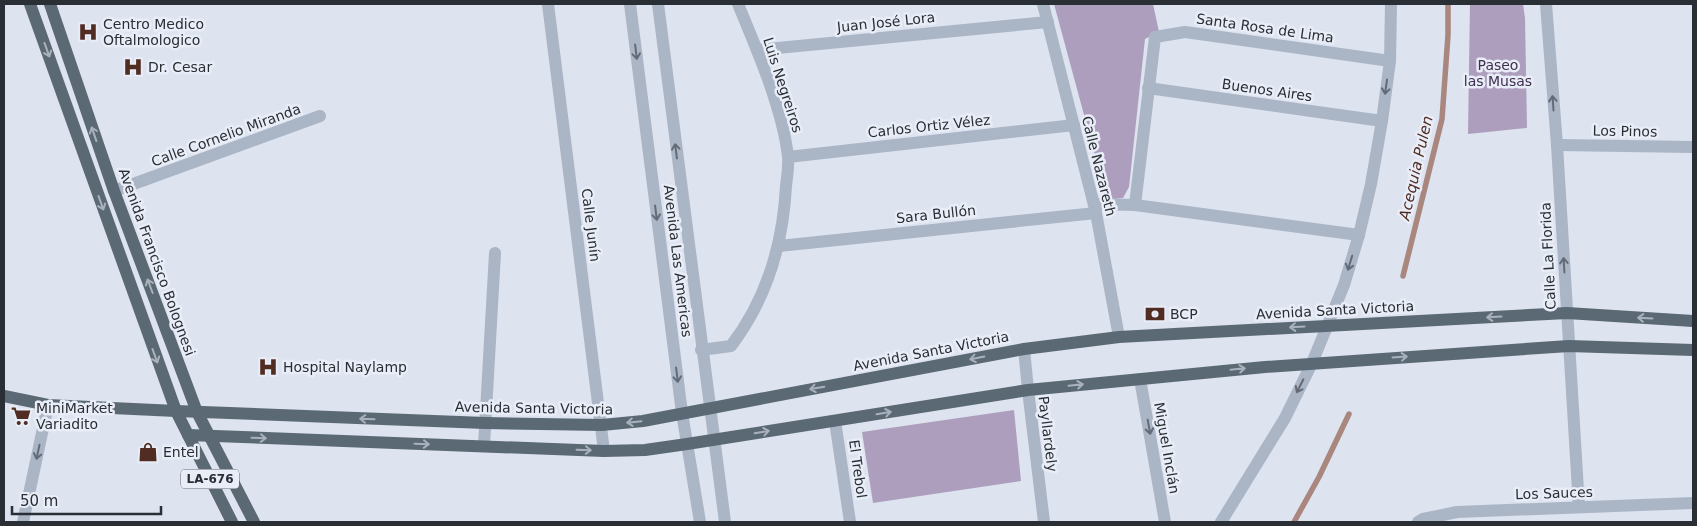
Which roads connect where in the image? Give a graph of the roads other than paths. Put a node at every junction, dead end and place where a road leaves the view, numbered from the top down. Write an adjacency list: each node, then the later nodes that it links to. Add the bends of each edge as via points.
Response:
1 (30, 4): 40 (main road, one-way to 40)
2 (50, 4): 20 (main road, Avenida Francisco Bolognesi, one-way to 2)
3 (548, 4): 45 (street, Calle Junín)
4 (630, 4): 42 (street, Avenida Las Americas, one-way to 42)
5 (658, 4): 32 (street, Avenida Las Americas, one-way to 5)
6 (738, 4): 11 (street, Luis Negreiros)
7 (1043, 4): 10 (street, Calle Nazareth)
8 (1391, 4): 12 (street)
9 (1546, 4): 17 (street, Calle La Florida, one-way to 9)
10 (1048, 22): 11 (street, Juan José Lora); 16 (street, Calle Nazareth)
11 (757, 50): 19 (street, Luis Negreiros, via 781,119)
12 (1390, 61): 13 (street, Santa Rosa de Lima, via 1185,32 1154,37); 15 (street, one-way to 15)
13 (1148, 88): 15 (street, Buenos Aires); 21 (street, Santa Rosa de Lima)
14 (320, 116): 20 (street, Calle Cornelio Miranda)
15 (1382, 121): 23 (street)
16 (1074, 126): 19 (street, Carlos Ortiz Vélez); 22 (street, Calle Nazareth)
17 (1556, 146): 18 (street, Los Pinos); 26 (street, Calle La Florida, one-way to 17)
18 (1693, 147)
19 (788, 157): 24 (street, Luis Negreiros)
20 (114, 191): 41 (main road, Avenida Francisco Bolognesi, one-way to 20)
21 (1134, 205): 22 (street, Sara Bullón); 23 (street, Sara Bullón)
22 (1095, 208): 24 (street, Sara Bullón); 29 (street, Calle Nazareth)
23 (1359, 234): 28 (street, one-way to 28, via 1344,285)
24 (779, 246): 32 (street, Luis Negreiros, via 761,296 745,328 731,346)
25 (495, 253): 44 (street)
26 (1567, 314): 27 (main road, Avenida Santa Victoria, one-way to 26); 28 (main road, Avenida Santa Victoria, one-way to 28); 30 (street, Calle La Florida)
27 (1693, 321)
28 (1326, 326): 29 (main road, Avenida Santa Victoria, one-way to 29); 34 (street)
29 (1119, 337): 31 (main road, Avenida Santa Victoria)
30 (1569, 346): 33 (main road); 34 (main road, one-way to 30); 53 (street, Calle La Florida)
31 (1024, 348): 36 (street, Payllardely); 39 (main road, Avenida Santa Victoria, one-way to 39)
32 (701, 350): 39 (street, Avenida Las Americas)
33 (1693, 350)
34 (1312, 363): 35 (main road, one-way to 34); 62 (street, one-way to 62, via 1285,418)
35 (1140, 379): 36 (main road, one-way to 35); 61 (street, Miguel Inclán, one-way to 61)
36 (1028, 390): 43 (main road, one-way to 36); 60 (street, Payllardely)
37 (4, 396): 38 (main road, Avenida Santa Victoria)
38 (48, 404): 40 (main road, Avenida Santa Victoria); 54 (street, one-way to 54)
39 (710, 408): 42 (main road, Avenida Santa Victoria); 48 (street, Avenida Las Americas)
40 (176, 411): 41 (main road, Avenida Santa Victoria); 46 (main road)
41 (197, 412): 44 (main road, Avenida Santa Victoria, one-way to 41); 47 (main road, Avenida Francisco Bolognesi)
42 (682, 413): 45 (main road, Avenida Santa Victoria, one-way to 45); 49 (street, Avenida Las Americas)
43 (835, 421): 48 (main road, one-way to 43); 59 (street, El Trebol)
44 (485, 423): 45 (main road, Avenida Santa Victoria); 50 (street)
45 (602, 425): 51 (street, Calle Junín)
46 (188, 435): 47 (main road); 55 (main road, LA-676)
47 (211, 437): 50 (main road, one-way to 50); 56 (main road, Avenida Francisco Bolognesi)
48 (714, 440): 49 (main road); 58 (street, Avenida Las Americas)
49 (687, 444): 51 (main road); 57 (street, Avenida Las Americas)
50 (484, 446): 51 (main road, one-way to 51)
51 (604, 451)
52 (1693, 503): 53 (street, Los Sauces)
53 (1579, 507): 63 (street, Los Sauces, via 1457,512)
54 (22, 522)
55 (232, 522)
56 (254, 522)
57 (700, 522)
58 (725, 522)
59 (850, 522)
60 (1044, 522)
61 (1165, 522)
62 (1221, 522)
63 (1418, 522)

